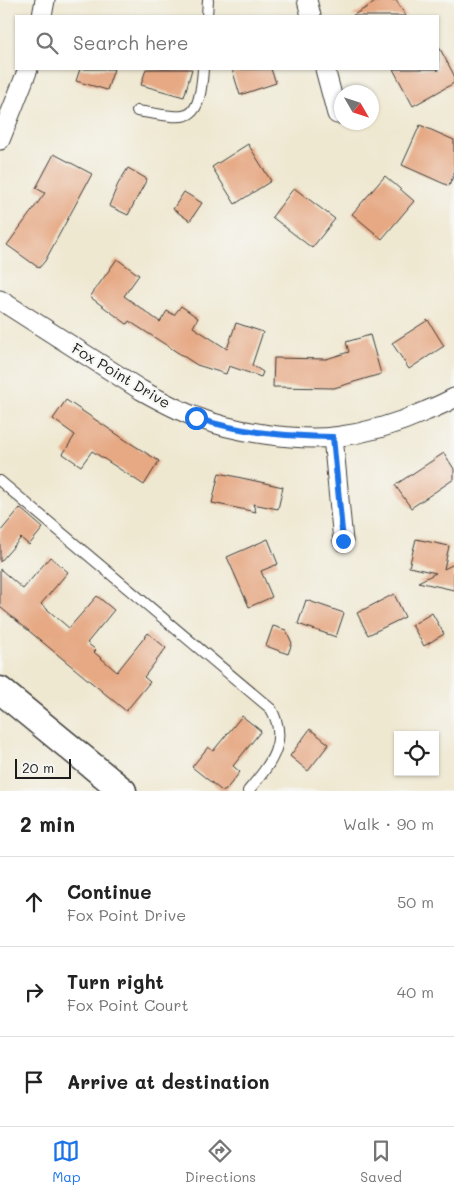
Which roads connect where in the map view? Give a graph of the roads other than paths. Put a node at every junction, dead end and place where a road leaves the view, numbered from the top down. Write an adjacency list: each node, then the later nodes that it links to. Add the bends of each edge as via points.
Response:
1 (45, 0): 4 (street)
2 (208, 0): 5 (lane)
3 (307, 0): 6 (street)
4 (42, 15)
5 (207, 15)
6 (311, 15)
7 (28, 70): 12 (street)
8 (203, 70): 11 (lane, via 200,101 193,112 183,117)
9 (325, 70): 10 (street)
10 (334, 103)
11 (137, 112)
12 (0, 140)
13 (0, 300): 15 (street, Fox Point Drive, via 141,390 196,418 248,432)
14 (454, 398): 15 (street, Fox Point Drive, via 379,429)
15 (333, 437): 17 (street)
16 (0, 482): 20 (lane, via 271,708 276,717 278,746 272,760)
17 (343, 541)
18 (0, 690): 19 (street)
19 (123, 791)
20 (248, 791)

